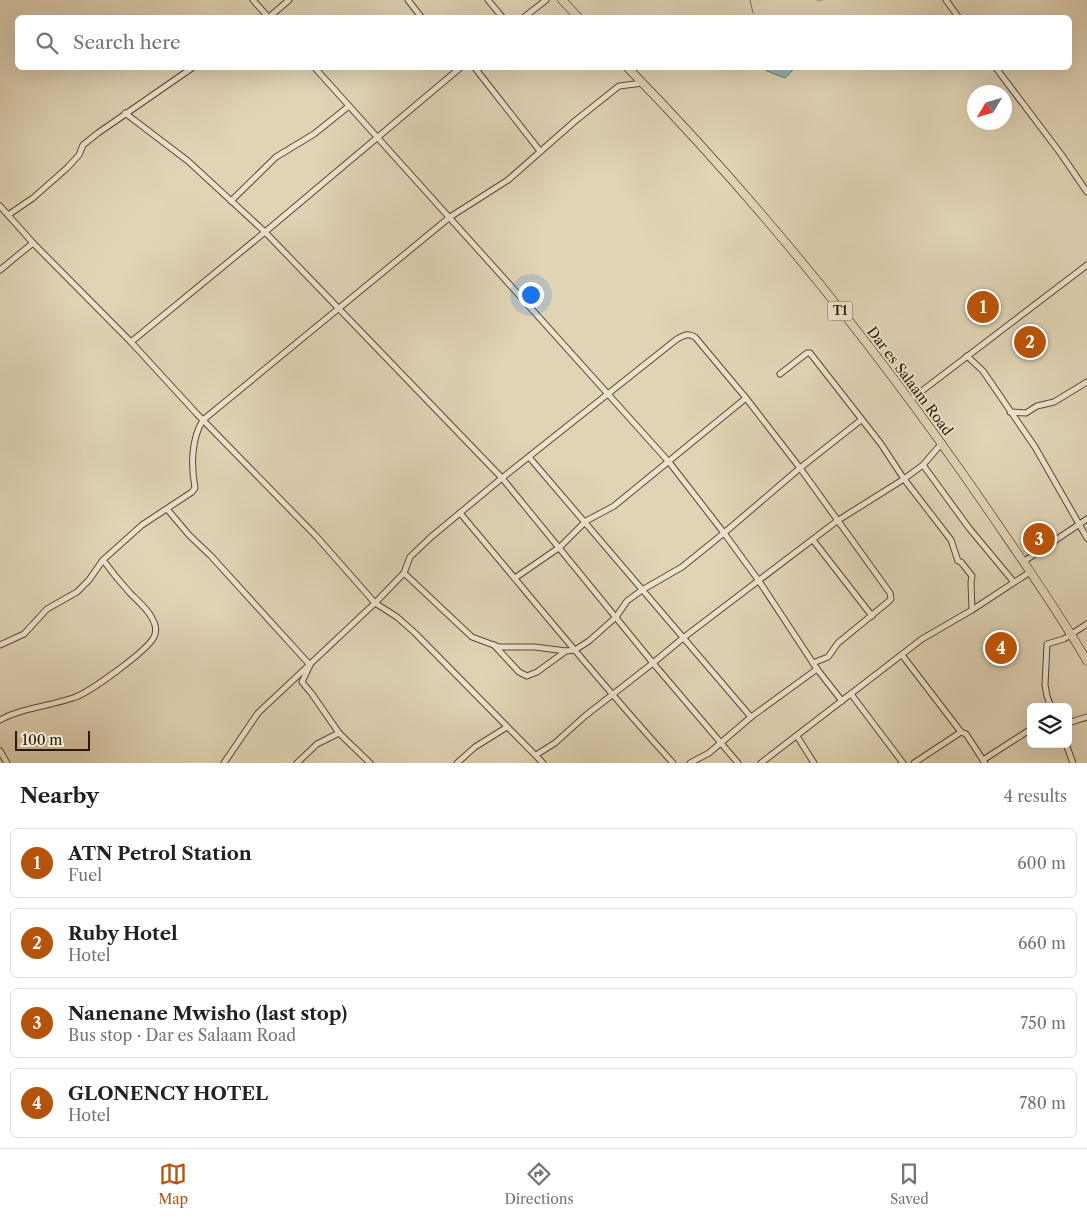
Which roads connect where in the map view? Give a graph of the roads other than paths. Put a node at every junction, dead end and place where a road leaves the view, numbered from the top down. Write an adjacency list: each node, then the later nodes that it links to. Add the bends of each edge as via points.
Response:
1 (253, 0): 8 (street)
2 (290, 0): 9 (street)
3 (408, 0): 10 (street)
4 (488, 0): 11 (street)
5 (562, 0): 13 (highway)
6 (946, 0): 14 (street)
7 (543, 1): 12 (street)
8 (266, 15)
9 (271, 15)
10 (420, 15)
11 (500, 15)
12 (527, 15)
13 (577, 15)
14 (957, 15)
15 (189, 70): 23 (street)
16 (317, 70): 22 (street)
17 (458, 70): 24 (street)
18 (477, 70): 25 (street)
19 (630, 70): 21 (highway, Dar es Salaam Road / T1)
20 (998, 70): 26 (street)
21 (644, 83): 25 (street, via 619,86); 42 (highway, Dar es Salaam Road / T1, via 757,209)
22 (350, 106): 24 (street); 27 (street, via 314,134 276,157)
23 (125, 113): 27 (street, via 181,156); 29 (street, via 83,145 80,154 42,190)
24 (378, 137): 30 (street); 31 (street)
25 (540, 151): 30 (street, via 508,180)
26 (1087, 192)
27 (231, 201): 31 (street)
28 (0, 206): 29 (street)
29 (8, 215): 32 (street)
30 (450, 217): 35 (street); 40 (street)
31 (265, 232): 35 (street); 36 (street)
32 (33, 244): 34 (street); 36 (street)
33 (1087, 265): 37 (street)
34 (0, 270)
35 (338, 309): 44 (street); 51 (street)
36 (131, 342): 44 (street)
37 (967, 356): 42 (street); 43 (street, via 983,371)
38 (780, 374): 45 (street, via 809,352)
39 (1086, 384): 43 (street, via 1026,413)
40 (608, 394): 41 (street, via 677,339 690,334); 47 (street); 48 (street)
41 (746, 398): 48 (street); 50 (street)
42 (910, 400): 46 (highway, Dar es Salaam Road / T1)
43 (1010, 412): 58 (street, via 1035,447)
44 (203, 420): 53 (street, via 198,430 192,467 195,489); 71 (street, via 316,536)
45 (861, 420): 50 (street); 52 (street)
46 (942, 443): 49 (street); 64 (highway, Dar es Salaam Road / T1)
47 (529, 457): 51 (street); 56 (street)
48 (669, 462): 56 (street, via 614,506); 59 (street)
49 (923, 465): 52 (street); 69 (street)
50 (800, 468): 57 (street); 59 (street)
51 (502, 478): 54 (street); 62 (street)
52 (904, 480): 57 (street); 72 (street, via 950,540 958,561 972,576)
53 (167, 509): 63 (street, via 142,525); 86 (street)
54 (460, 513): 65 (street, via 410,557); 67 (street)
55 (1087, 519): 58 (street)
56 (586, 521): 62 (street); 70 (street)
57 (837, 521): 61 (street); 73 (street, via 890,593 888,602)
58 (1079, 525): 60 (street); 64 (street)
59 (724, 533): 68 (street); 70 (street, via 682,567)
60 (1087, 538)
61 (813, 540): 68 (street); 73 (street)
62 (560, 547): 67 (street); 74 (street)
63 (103, 560): 78 (street, via 80,589 47,608 20,636); 94 (street, via 150,616 156,631 153,639 130,662 74,698 14,713)
64 (1023, 562): 66 (highway, Dar es Salaam Road / T1)
65 (404, 572): 71 (street); 79 (street, via 468,635)
66 (1030, 572): 69 (street); 76 (highway, Dar es Salaam Road / T1)
67 (515, 578): 80 (street)
68 (759, 581): 77 (street); 85 (street)
69 (1013, 581): 72 (street)
70 (642, 590): 74 (street, via 627,601); 77 (street)
71 (375, 603): 86 (street); 96 (street, via 409,628)
72 (972, 610): 82 (street, via 922,639)
73 (872, 616): 85 (street, via 838,643 828,657)
74 (616, 617): 80 (street); 84 (street)
75 (1087, 624): 76 (street)
76 (1072, 634): 83 (highway, Dar es Salaam Road / T1); 91 (street, via 1048,644 1046,648 1045,685)
77 (683, 638): 84 (street); 92 (street)
78 (0, 644)
79 (494, 645): 81 (street); 81 (street, via 519,672 527,676)
80 (575, 650): 81 (street); 89 (street)
81 (566, 651)
82 (902, 655): 88 (street); 97 (street)
83 (1087, 661)
84 (653, 663): 89 (street); 101 (street)
85 (813, 663): 87 (street)
86 (310, 664): 99 (street, via 302,682); 109 (street, via 258,713)
87 (817, 669): 90 (street); 92 (street)
88 (852, 694): 90 (street); 106 (street)
89 (612, 695): 104 (street); 114 (street)
90 (842, 701): 100 (street)
91 (1050, 703)
92 (751, 717): 101 (street)
93 (1087, 717): 95 (street)
94 (0, 720)
95 (1072, 723)
96 (507, 727): 104 (street); 112 (street)
97 (961, 732): 107 (street, via 966,734); 118 (street)
98 (1027, 732): 107 (street)
99 (339, 733): 110 (street, via 317,744); 111 (street)
100 (797, 736): 116 (street); 117 (street)
101 (721, 742): 105 (street); 115 (street)
102 (1067, 748): 119 (street)
103 (0, 751): 108 (street)
104 (536, 755): 113 (street)
105 (736, 762)
106 (901, 762)
107 (984, 762)
108 (7, 763)
109 (224, 763)
110 (297, 763)
111 (370, 763)
112 (457, 763)
113 (543, 763)
114 (673, 763)
115 (690, 763)
116 (761, 763)
117 (814, 763)
118 (914, 763)
119 (1073, 763)

